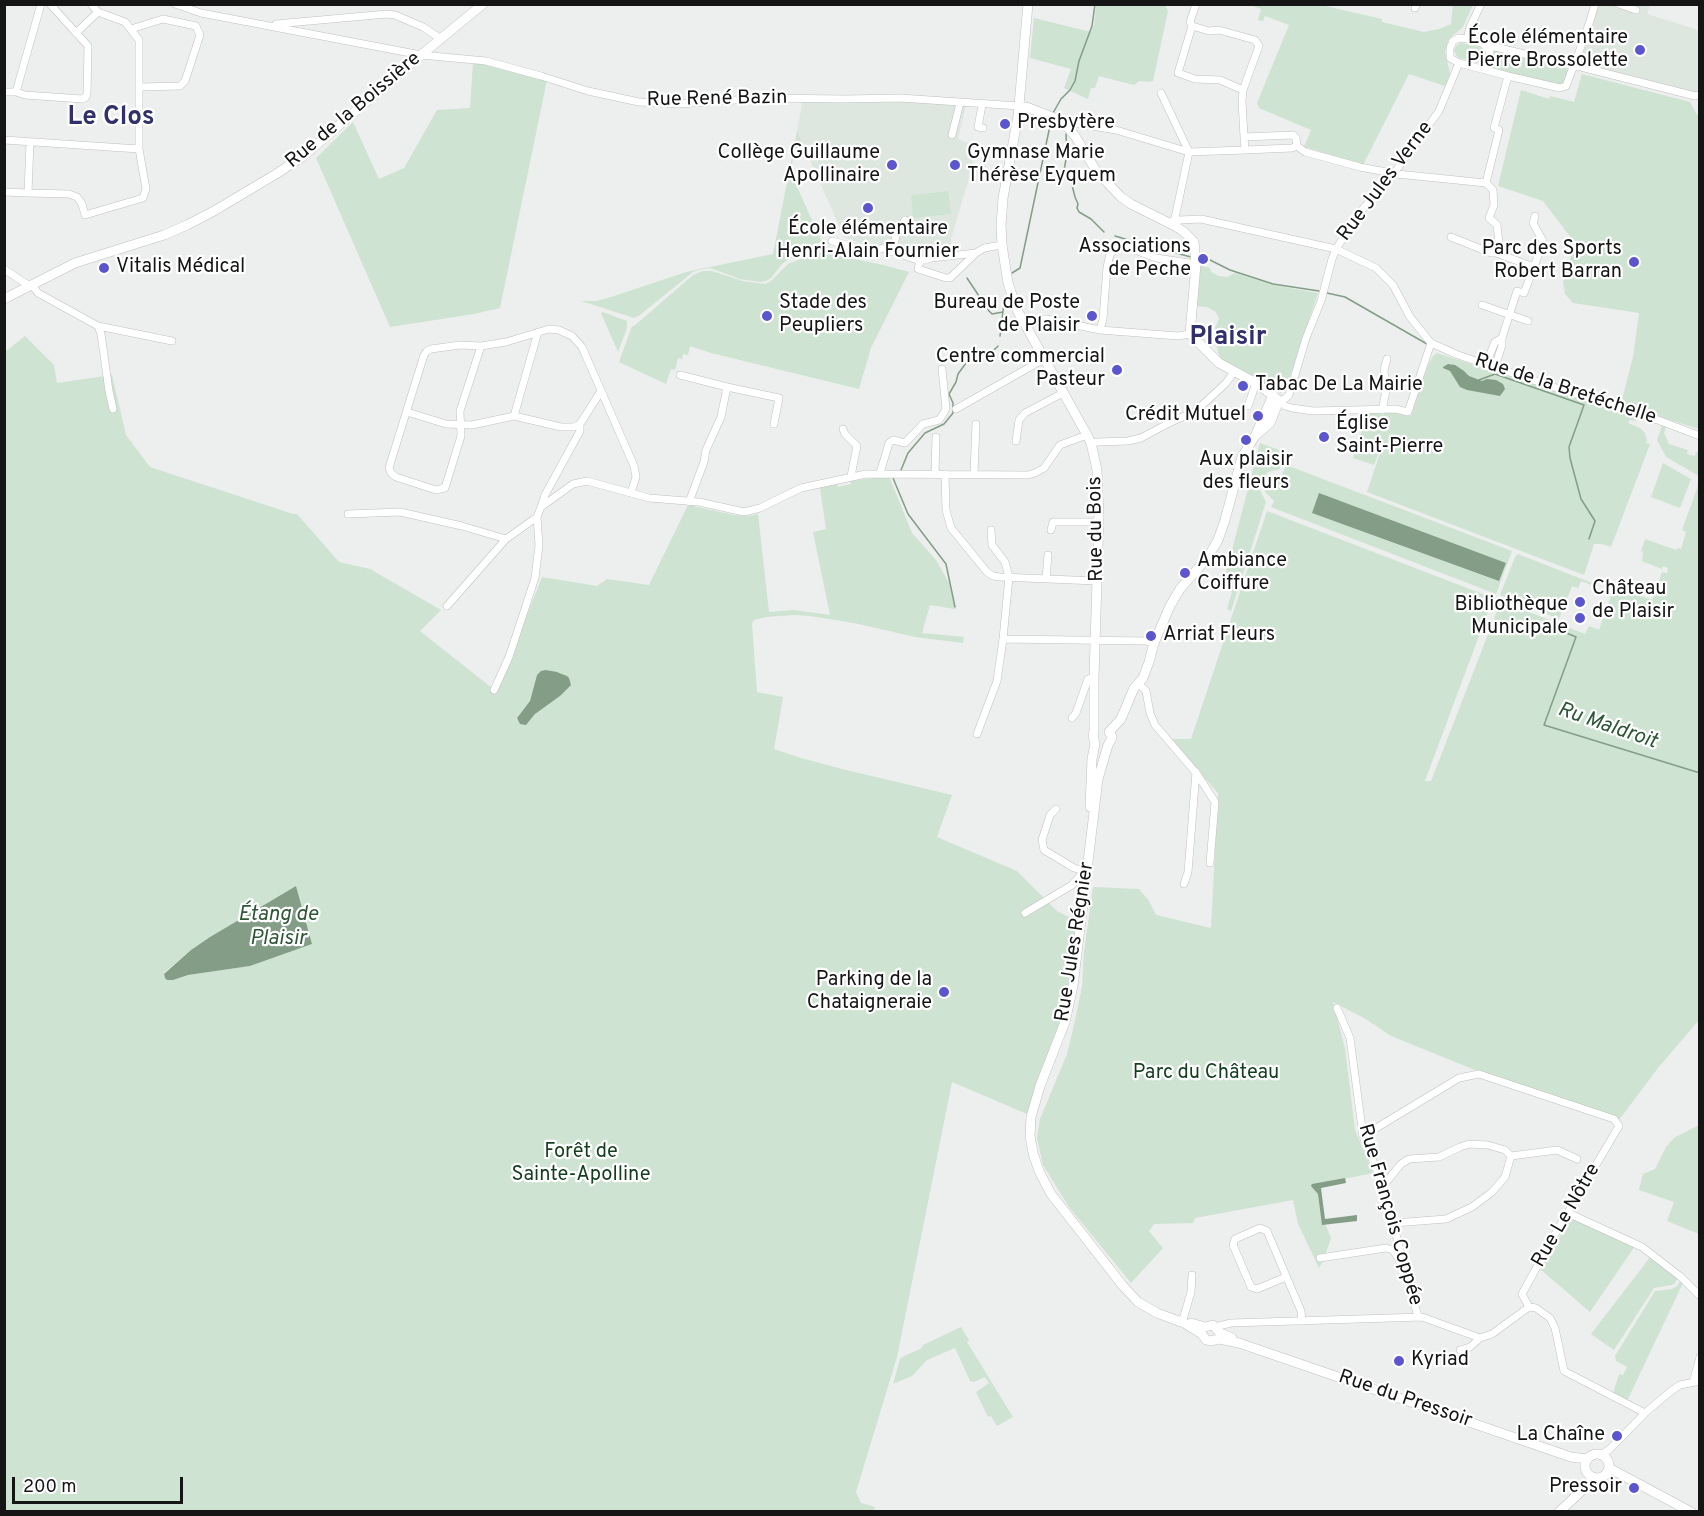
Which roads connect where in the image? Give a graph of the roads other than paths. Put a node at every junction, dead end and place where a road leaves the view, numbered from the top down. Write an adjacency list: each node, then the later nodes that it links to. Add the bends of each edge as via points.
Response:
1 (41, 4): 28 (street)
2 (50, 4): 16 (street)
3 (91, 4): 12 (street)
4 (175, 4): 13 (street, via 201,13)
5 (483, 4): 17 (street, Rue de la Boissière)
6 (1029, 4): 33 (street, Rue du Bois)
7 (1196, 4): 14 (street)
8 (1481, 4): 18 (street)
9 (1595, 4): 22 (street)
10 (1619, 4): 11 (street)
11 (1636, 10)
12 (98, 12): 15 (street, via 125,22); 16 (street)
13 (292, 26): 17 (street, via 387,14 423,27); 20 (street, Rue René Bazin)
14 (1192, 26): 26 (street, via 1178,73 1195,80 1220,80); 26 (street, via 1255,40 1259,46)
15 (130, 29): 25 (street, via 139,40); 25 (street, via 163,19 196,26 200,35 180,86)
16 (76, 33): 28 (street, via 88,46 86,98)
17 (441, 39): 20 (street, Rue de la Boissière)
18 (1467, 39): 19 (street); 21 (street, via 1453,41 1450,48 1450,58)
19 (1483, 44): 22 (street); 23 (street, via 1490,51)
20 (421, 55): 31 (street, Rue René Bazin, via 486,61 588,91 656,104 764,98 900,98); 65 (street, Rue de la Boissière, via 302,157 214,211 187,225 81,255)
21 (1459, 63): 23 (street); 44 (street, Rue Jules Verne, via 1439,111)
22 (1574, 66): 24 (street, via 1566,86 1560,88); 30 (street)
23 (1480, 68): 24 (street)
24 (1508, 76): 45 (street, via 1494,128 1499,130)
25 (139, 87): 41 (street)
26 (1243, 90): 37 (street)
27 (4, 92): 28 (street)
28 (16, 92)
29 (1161, 93): 43 (street)
30 (1700, 95)
31 (960, 103): 32 (street, Rue René Bazin); 36 (street)
32 (982, 105): 33 (street, Rue René Bazin); 35 (street)
33 (1019, 106): 34 (street); 56 (street, Rue du Bois, via 1003,198)
34 (1062, 121): 43 (street, via 1116,130); 52 (street, via 1097,172 1121,197)
35 (977, 127)
36 (952, 135)
37 (1244, 137): 40 (street, via 1293,135); 42 (street)
38 (4, 140): 39 (street)
39 (30, 142): 41 (street); 47 (street)
40 (1297, 146): 42 (street); 44 (street, via 1305,152)
41 (140, 149): 47 (street, via 146,189 143,198 85,215 77,197)
42 (1245, 150): 43 (street)
43 (1189, 152): 48 (street)
44 (1394, 174): 45 (street); 57 (street, Rue Jules Verne, via 1362,210)
45 (1486, 183): 60 (street, via 1493,190 1494,205 1489,218 1497,225)
46 (4, 192): 47 (street)
47 (28, 193)
48 (1178, 209): 50 (street); 52 (street, via 1173,221)
49 (1536, 216): 63 (street, via 1533,223 1543,241)
50 (1188, 219): 53 (street, via 1179,220); 57 (street, via 1213,221)
51 (905, 220): 58 (street)
52 (1168, 222): 53 (street)
53 (1178, 228): 62 (street, via 1194,242)
54 (1451, 237): 60 (street)
55 (832, 241): 58 (street, via 873,252)
56 (1002, 245): 59 (street); 71 (street, Rue du Bois, via 1011,296)
57 (1336, 249): 77 (street, via 1376,268 1394,285 1410,317); 90 (street, Rue Jules Verne, via 1289,395)
58 (892, 252): 61 (street)
59 (976, 253): 61 (street); 61 (street, via 946,279 918,269)
60 (1496, 254): 63 (street)
61 (920, 261)
62 (1196, 264): 72 (street, via 1119,247 1110,254 1107,267); 74 (street)
63 (1534, 267): 68 (street, via 1524,293 1517,291)
64 (4, 269): 65 (street)
65 (29, 284): 66 (street, Rue de la Boissière); 70 (street, via 38,293)
66 (4, 297)
67 (1482, 305): 68 (street)
68 (1510, 314): 69 (street); 75 (street)
69 (1528, 321)
70 (98, 326): 76 (street); 92 (street)
71 (1026, 326): 72 (street, via 1047,319); 79 (street, Rue du Bois)
72 (1100, 330): 74 (street)
73 (538, 332): 78 (street); 88 (street, via 559,330 572,336 582,347); 96 (street)
74 (1190, 334): 84 (street)
75 (1502, 338): 81 (street, via 1495,342); 82 (street)
76 (172, 341)
77 (1431, 343): 81 (street, Rue de la Bretéchelle); 94 (street, via 1408,412)
78 (481, 346): 95 (street, via 426,351); 100 (street, via 460,411)
79 (1044, 359): 89 (street, Rue du Bois); 93 (street)
80 (1387, 359): 94 (street)
81 (1486, 364): 82 (street, Rue de la Bretéchelle)
82 (1495, 367): 103 (street, Rue de la Bretéchelle)
83 (942, 369): 107 (street, via 946,409 939,420 923,424 905,443 892,440)
84 (1234, 372): 86 (street); 105 (street, via 1196,411 1141,438 1098,442)
85 (680, 375): 87 (street)
86 (1256, 383): 90 (street); 91 (street)
87 (727, 387): 98 (street, via 779,398); 113 (street, via 721,417)
88 (601, 391): 97 (street); 112 (street, via 634,466 636,477)
89 (1063, 393): 105 (street, Rue du Bois); 106 (street, via 1019,420)
90 (1277, 398): 94 (street, via 1285,406 1312,411); 102 (street); 102 (street, via 1274,417)
91 (1248, 406)
92 (113, 409)
93 (956, 409)
94 (1382, 410)
95 (406, 412): 100 (street); 100 (street, via 389,468 396,477 436,490 445,488)
96 (514, 417): 97 (street, via 561,427); 100 (street)
97 (580, 424): 114 (street)
98 (774, 424)
99 (976, 424): 110 (street)
100 (461, 425)
101 (843, 429): 111 (street, via 857,446)
102 (1255, 436): 128 (street, via 1242,458 1218,540 1180,589)
103 (1700, 436)
104 (936, 437): 108 (street)
105 (1089, 439): 110 (street, via 1060,445 1044,468 1035,473); 117 (street, Rue du Bois, via 1098,478)
106 (1016, 441)
107 (880, 473): 108 (street); 111 (street)
108 (935, 474): 109 (street)
109 (945, 474): 110 (street); 122 (street, via 951,528 987,572)
110 (975, 474)
111 (851, 476): 113 (street, via 801,489 744,512)
112 (631, 493): 113 (street); 114 (street, via 585,481 573,484)
113 (690, 501)
114 (541, 507): 116 (street)
115 (348, 514): 120 (street, via 400,512)
116 (537, 517): 120 (street); 131 (street, via 535,578)
117 (1098, 522): 119 (street, via 1053,522); 124 (street, Rue du Bois)
118 (991, 530): 122 (street, via 992,545 1005,562)
119 (1051, 530)
120 (506, 539): 125 (street)
121 (1048, 555): 123 (street)
122 (1009, 577): 123 (street); 126 (street)
123 (1046, 579): 124 (street)
124 (1097, 581): 127 (street, Rue du Bois)
125 (447, 606)
126 (1003, 639): 127 (street); 134 (street, via 996,681)
127 (1096, 642): 128 (street); 129 (street, Rue du Bois)
128 (1154, 643): 130 (street)
129 (1094, 677): 132 (street, Rue du Bois, via 1088,680); 133 (street, Rue du Bois, via 1094,720)
130 (1138, 683): 133 (street, via 1121,719); 137 (street, via 1146,691 1155,725)
131 (494, 690)
132 (1072, 718)
133 (1102, 731): 135 (street, Rue Jules Régnier, via 1093,739); 136 (street, Rue Jules Régnier, via 1112,737)
134 (977, 734)
135 (1095, 744): 136 (street); 139 (street, Rue Jules Régnier)
136 (1108, 745): 139 (street, Rue Jules Régnier, via 1098,779)
137 (1196, 772): 140 (street, via 1215,802); 142 (street)
138 (1056, 809): 141 (street, via 1050,815 1042,846)
139 (1090, 851): 141 (street, Rue Jules Régnier)
140 (1210, 863)
141 (1085, 872): 143 (street, via 1072,885); 159 (street, Rue Jules Régnier, via 1073,986 1065,1022 1031,1117 1033,1153 1051,1194 1123,1286 1138,1302)
142 (1184, 884)
143 (1025, 913)
144 (1337, 1008): 145 (street, Rue François Coppée, via 1350,1038)
145 (1363, 1136): 148 (street, Rue François Coppée); 149 (street, Rue Le Nôtre, via 1459,1078 1479,1074 1614,1119 1619,1126)
146 (1511, 1156): 147 (street, via 1557,1150); 148 (street, via 1488,1145 1469,1144 1439,1157 1409,1159); 150 (street, via 1505,1177 1472,1207 1446,1219)
147 (1577, 1159)
148 (1383, 1186): 150 (street, Rue François Coppée)
149 (1568, 1213): 155 (street, via 1642,1246); 156 (street, Rue Le Nôtre, via 1522,1294)
150 (1394, 1222): 152 (street, Rue François Coppée)
151 (1320, 1258): 152 (street, via 1386,1248 1393,1250)
152 (1405, 1269): 157 (street, Rue François Coppée)
153 (1192, 1275): 159 (street)
154 (1286, 1277): 154 (street, via 1266,1231 1260,1228 1235,1239 1233,1245 1251,1287 1257,1289); 158 (street)
155 (1700, 1296)
156 (1529, 1307): 161 (street, via 1492,1334); 165 (street, via 1550,1318 1564,1371)
157 (1418, 1317): 158 (street); 161 (street)
158 (1302, 1321): 160 (street, via 1231,1323)
159 (1183, 1323): 160 (street, Rue du Pressoir)
160 (1211, 1332): 167 (street, Rue du Pressoir, via 1571,1457)
161 (1480, 1338): 162 (street)
162 (1460, 1350)
163 (1700, 1357): 164 (street)
164 (1696, 1381): 165 (street, via 1671,1390)
165 (1645, 1413): 166 (street)
166 (1606, 1454): 167 (street, via 1593,1454); 168 (street)
167 (1588, 1470): 168 (street, via 1598,1479); 169 (street, via 1584,1487)
168 (1608, 1472): 170 (street, via 1622,1474)
169 (1559, 1512)
170 (1691, 1512)

